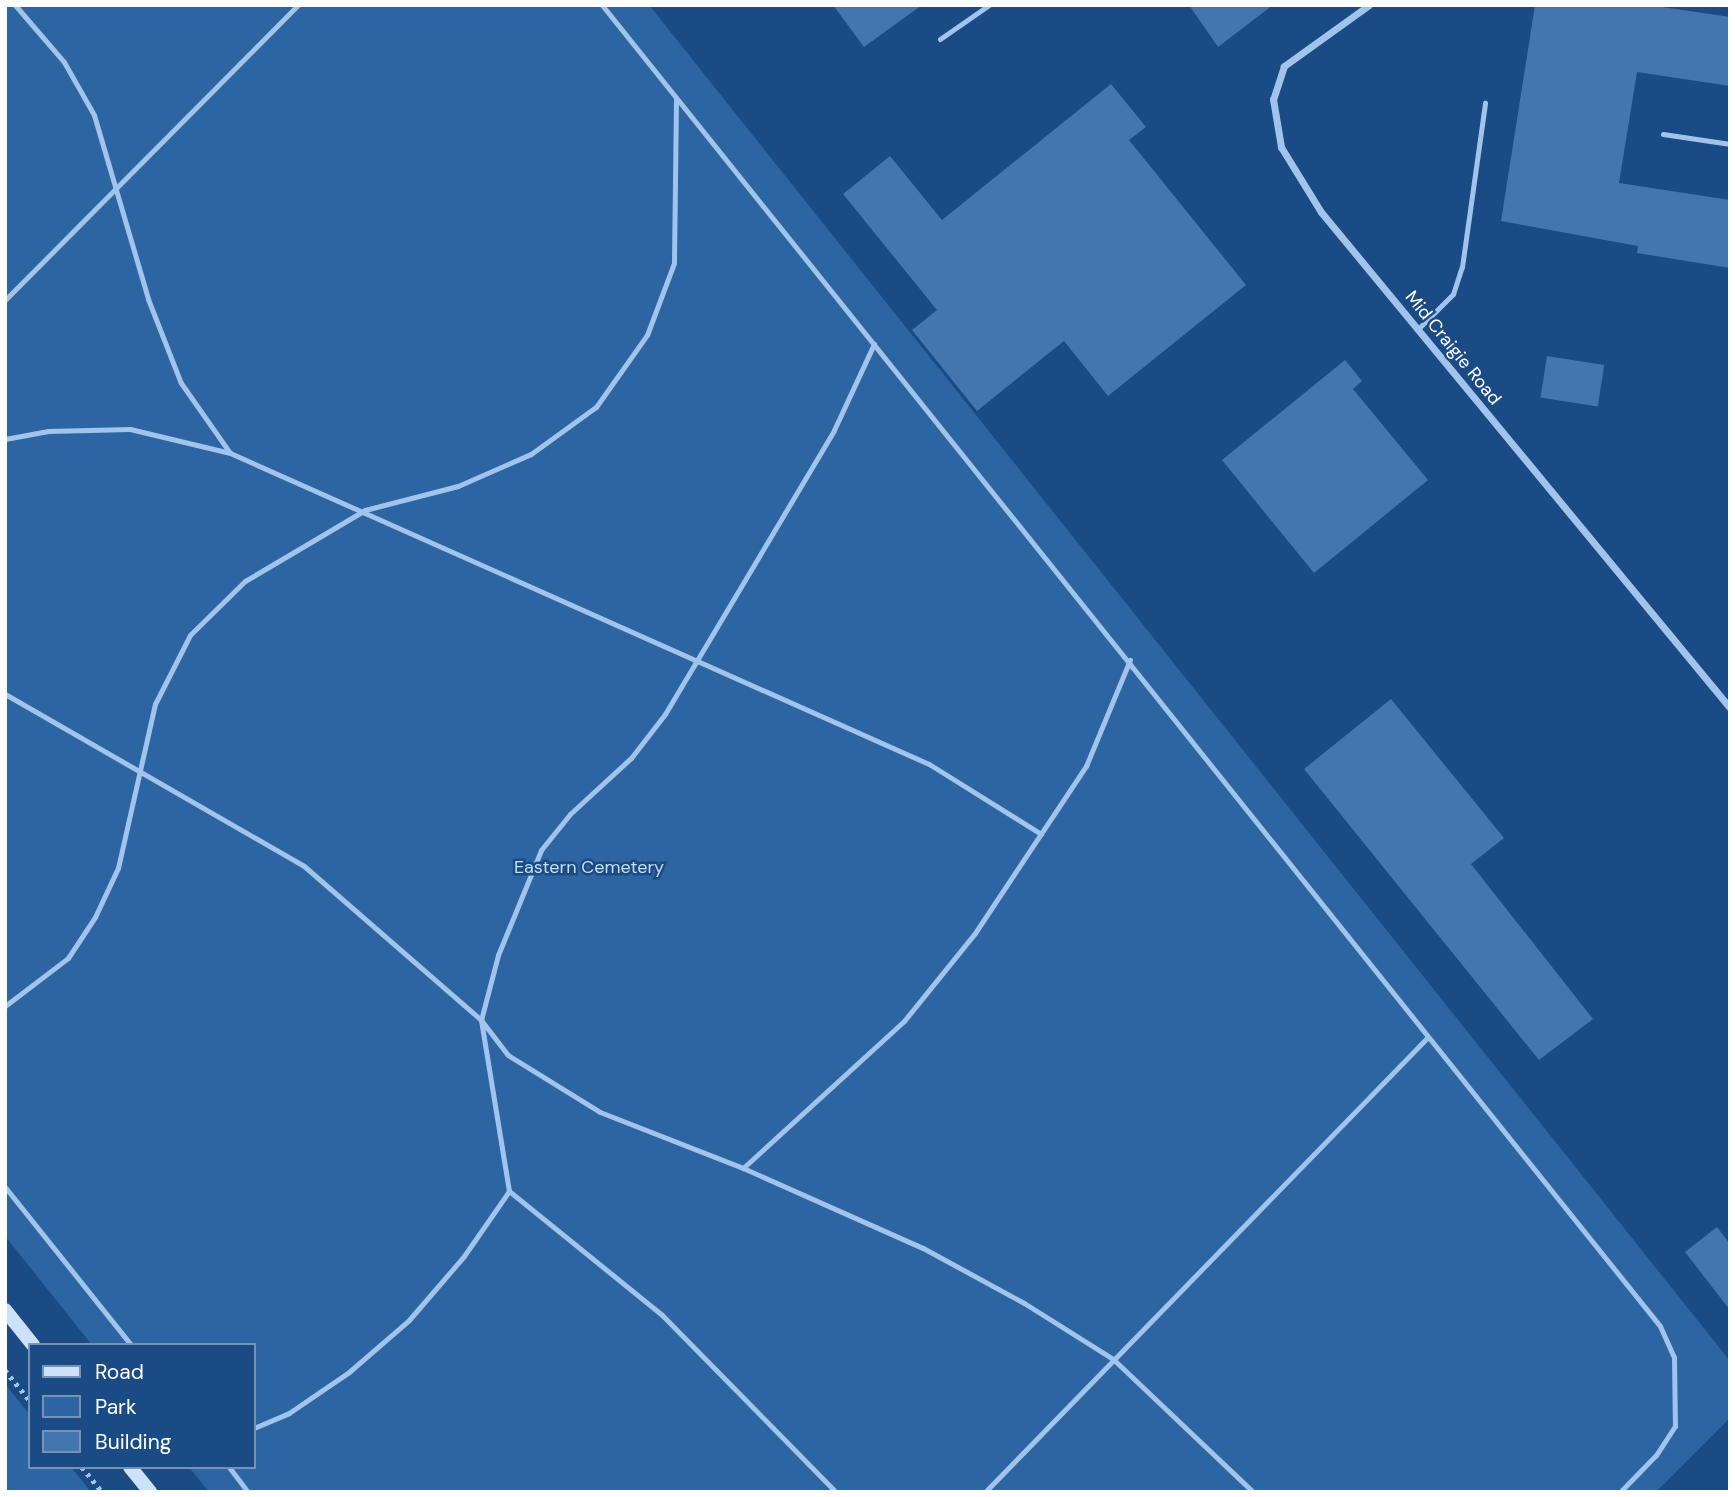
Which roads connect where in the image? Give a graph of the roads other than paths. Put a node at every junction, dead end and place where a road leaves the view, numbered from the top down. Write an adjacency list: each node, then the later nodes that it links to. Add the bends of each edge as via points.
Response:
1 (15, 5): 11 (lane, via 64,62 94,115)
2 (298, 5): 11 (lane)
3 (603, 5): 7 (lane)
4 (989, 5): 6 (lane)
5 (1369, 5): 13 (street, Mid Craigie Road, via 1284,66 1273,99 1281,147 1321,212)
6 (940, 39)
7 (676, 98): 14 (lane); 17 (lane, via 674,263 647,335 596,407 531,454 458,485)
8 (1485, 103): 13 (lane, via 1462,267 1453,294)
9 (1663, 134): 10 (lane)
10 (1730, 144)
11 (116, 189): 12 (lane); 16 (lane, via 148,299 181,383)
12 (5, 300)
13 (1417, 330): 21 (street, Mid Craigie Road)
14 (874, 345): 18 (lane, via 834,430); 19 (lane)
15 (5, 439): 16 (lane, via 48,431 130,429)
16 (230, 453): 17 (lane)
17 (365, 510): 18 (lane, via 407,534); 22 (lane, via 245,581 190,635 155,704)
18 (698, 657): 23 (lane, via 929,764); 25 (lane, via 665,714 631,758 570,814 541,850 498,956)
19 (1130, 660): 23 (lane, via 1086,766); 26 (lane)
20 (5, 694): 22 (lane)
21 (1730, 708)
22 (139, 770): 24 (lane, via 118,868 95,917 68,958); 25 (lane, via 304,866)
23 (1041, 834): 27 (lane, via 975,933 904,1021)
24 (5, 1006)
25 (481, 1020): 27 (lane, via 508,1055 600,1112); 29 (lane)
26 (1428, 1037): 33 (lane); 42 (lane, via 1660,1326 1674,1357 1675,1426 1656,1455)
27 (743, 1168): 33 (lane, via 923,1248)
28 (5, 1187): 32 (lane)
29 (509, 1191): 34 (lane, via 464,1256 409,1320 349,1372 289,1413); 39 (lane, via 662,1315)
30 (5, 1310): 31 (main road)
31 (31, 1343)
32 (129, 1343)
33 (1113, 1359): 40 (lane); 41 (lane)
34 (256, 1426)
35 (132, 1469): 37 (main road)
36 (231, 1469): 38 (lane)
37 (150, 1492)
38 (248, 1492)
39 (836, 1492)
40 (985, 1492)
41 (1253, 1492)
42 (1620, 1492)

